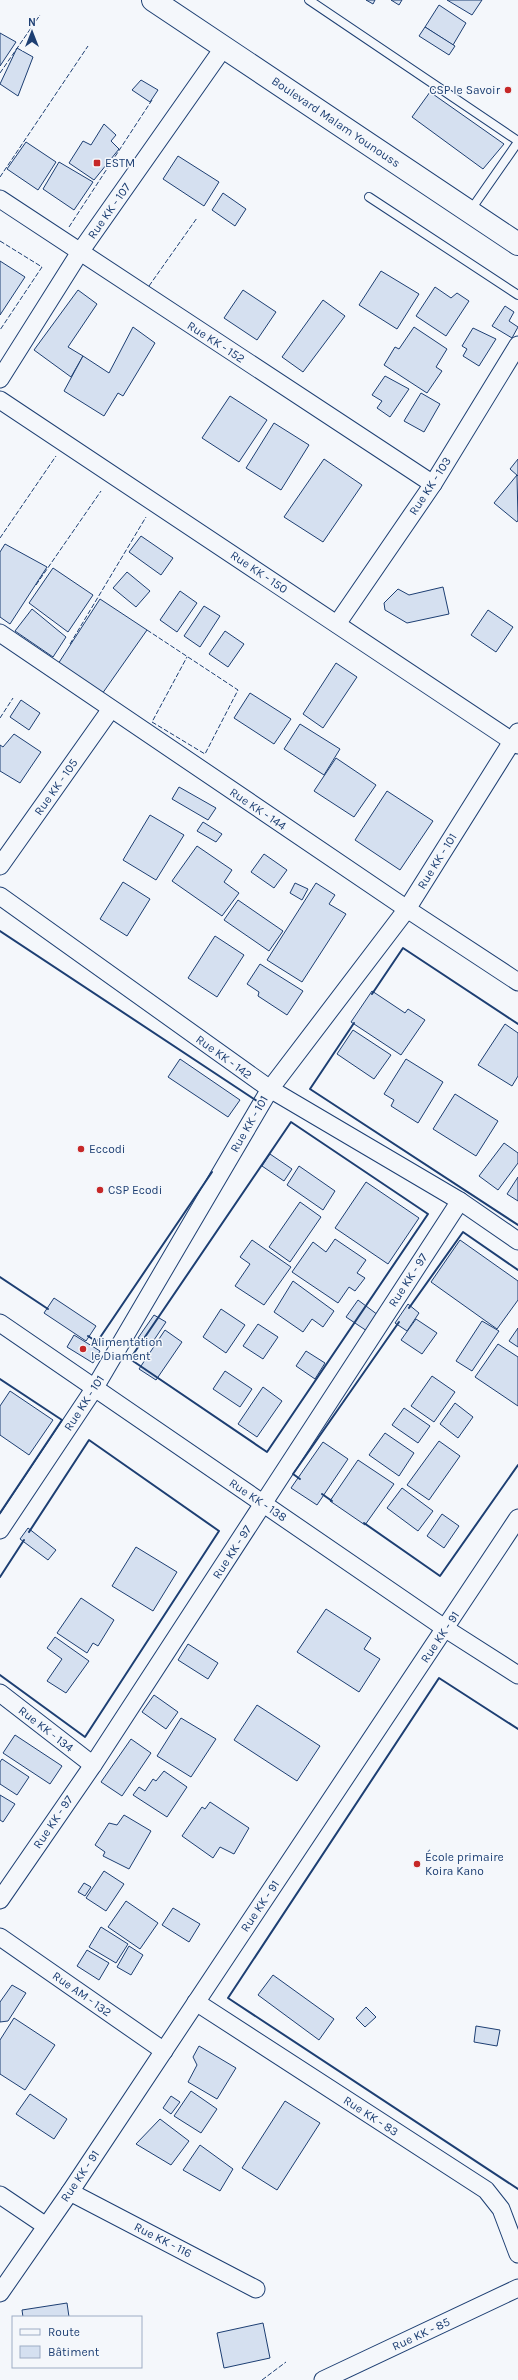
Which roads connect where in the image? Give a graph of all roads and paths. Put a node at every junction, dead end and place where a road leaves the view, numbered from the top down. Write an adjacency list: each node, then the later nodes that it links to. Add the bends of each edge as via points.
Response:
1 (153, 0): 3 (main road, Boulevard Malam Younouss)
2 (309, 0): 4 (lane)
3 (224, 47): 7 (main road, Boulevard Malam Younouss); 9 (street, Rue KK - 107)
4 (518, 141): 7 (lane)
5 (369, 197): 10 (lane)
6 (0, 199): 9 (street, Rue KK - 152)
7 (470, 211): 8 (main road, Boulevard Malam Younouss)
8 (518, 244)
9 (80, 252): 12 (street, Rue KK - 107); 14 (street, Rue KK - 152)
10 (518, 295)
11 (518, 345): 14 (street, Rue KK - 103)
12 (0, 379)
13 (0, 400): 15 (street, Rue KK - 150)
14 (433, 484): 15 (street, Rue KK - 103)
15 (337, 624): 18 (street, Rue KK - 150)
16 (0, 633): 17 (street, Rue KK - 144)
17 (111, 709): 19 (street, Rue KK - 105); 21 (street, Rue KK - 144)
18 (516, 740): 21 (street, Rue KK - 101)
19 (0, 866)
20 (0, 896): 23 (street, Rue KK - 142)
21 (407, 909): 22 (street, Rue KK - 144); 23 (street, Rue KK - 101)
22 (518, 982)
23 (270, 1089): 24 (street, Rue KK - 142); 27 (street, Rue KK - 101)
24 (460, 1201): 25 (street, Rue KK - 142); 28 (street, Rue KK - 97)
25 (518, 1241)
26 (0, 1324): 27 (street, Rue KK - 138)
27 (94, 1389): 28 (street, Rue KK - 138); 30 (street, Rue KK - 101)
28 (263, 1503): 31 (street, Rue KK - 138); 34 (street, Rue KK - 97)
29 (518, 1518): 31 (street, Rue KK - 91)
30 (0, 1530)
31 (446, 1629): 32 (street, Rue KK - 138); 37 (street, Rue KK - 91)
32 (518, 1675)
33 (0, 1693): 34 (street, Rue KK - 134)
34 (93, 1764): 35 (street, Rue KK - 97)
35 (0, 1900)
36 (0, 1937): 38 (street, Rue AM - 132)
37 (196, 2002): 38 (street, Rue KK - 91); 42 (street, Rue KK - 83, via 486,2190 501,2209)
38 (164, 2051): 39 (street, Rue KK - 91)
39 (70, 2192): 41 (street, Rue KK - 91); 43 (street, Rue KK - 116)
40 (0, 2195): 41 (street)
41 (46, 2226): 45 (street, Rue KK - 91)
42 (518, 2254)
43 (256, 2288)
44 (518, 2288): 46 (street, Rue KK - 85)
45 (0, 2293)
46 (323, 2380)

